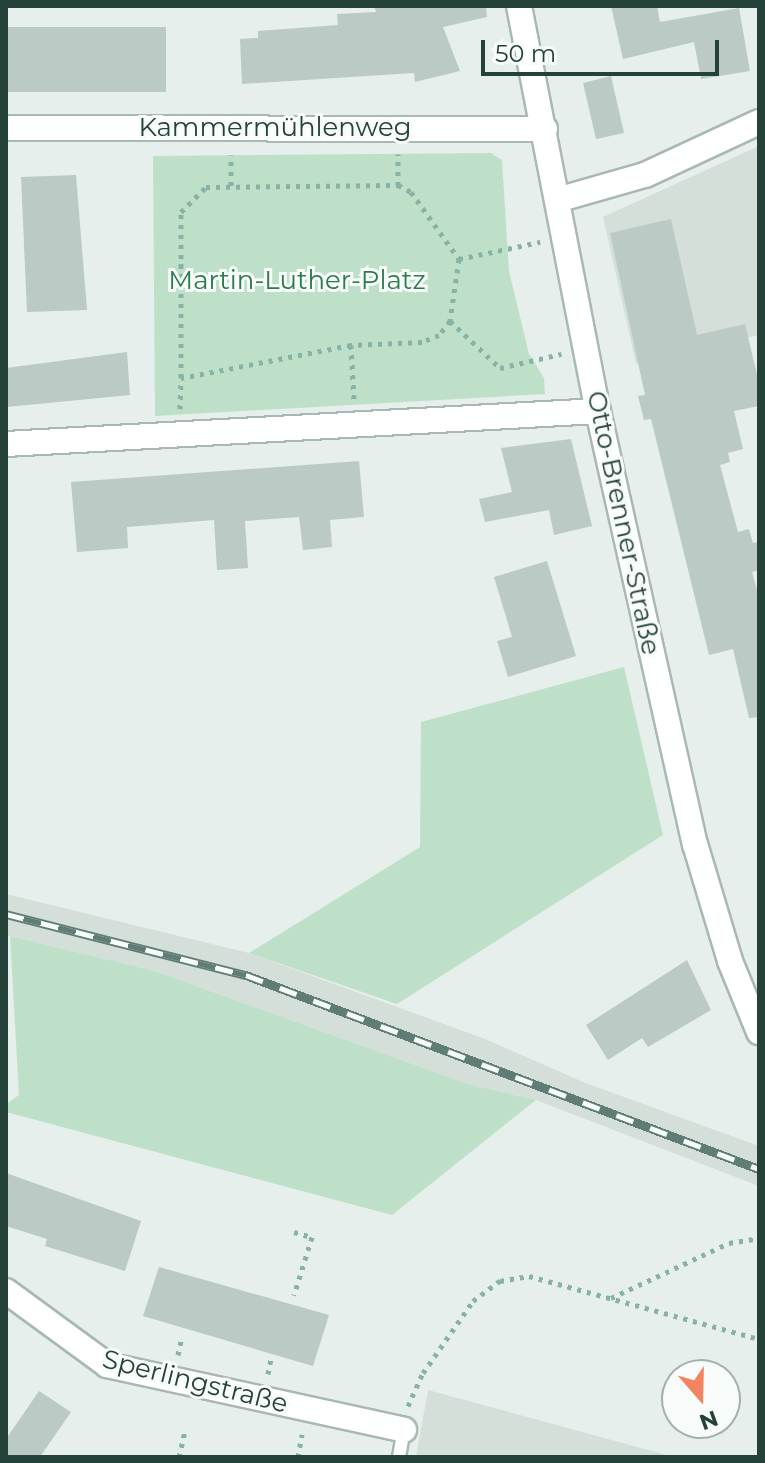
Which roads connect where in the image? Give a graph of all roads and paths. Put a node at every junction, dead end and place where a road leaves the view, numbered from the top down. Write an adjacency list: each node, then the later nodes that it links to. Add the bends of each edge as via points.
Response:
1 (519, 6): 4 (street, Otto-Brenner-Straße)
2 (759, 122): 5 (street, via 645,175)
3 (6, 128): 4 (street, Kammermühlenweg)
4 (545, 129): 5 (street, Otto-Brenner-Straße)
5 (557, 200): 6 (street, Otto-Brenner-Straße)
6 (563, 237): 7 (path); 10 (street, Otto-Brenner-Straße)
7 (459, 259): 8 (path); 9 (path, via 406,186 206,187 184,203 181,378)
8 (450, 321): 9 (path, via 439,335 422,342); 10 (path, via 500,368)
9 (351, 345): 12 (path)
10 (585, 349): 11 (street, Otto-Brenner-Straße)
11 (598, 411): 12 (street); 14 (street, Otto-Brenner-Straße, via 695,844 721,933)
12 (355, 425): 13 (street)
13 (6, 444)
14 (759, 1032)
15 (294, 1232): 18 (path, via 312,1237)
16 (759, 1238): 19 (path, via 729,1243)
17 (6, 1291): 21 (street, Sperlingstraße, via 107,1365)
18 (294, 1295)
19 (610, 1299): 20 (path); 21 (path, via 529,1276 500,1281 473,1301 423,1373 410,1398)
20 (759, 1339)
21 (404, 1430): 24 (lane)
22 (185, 1431): 23 (path)
23 (179, 1457)
24 (399, 1457)

